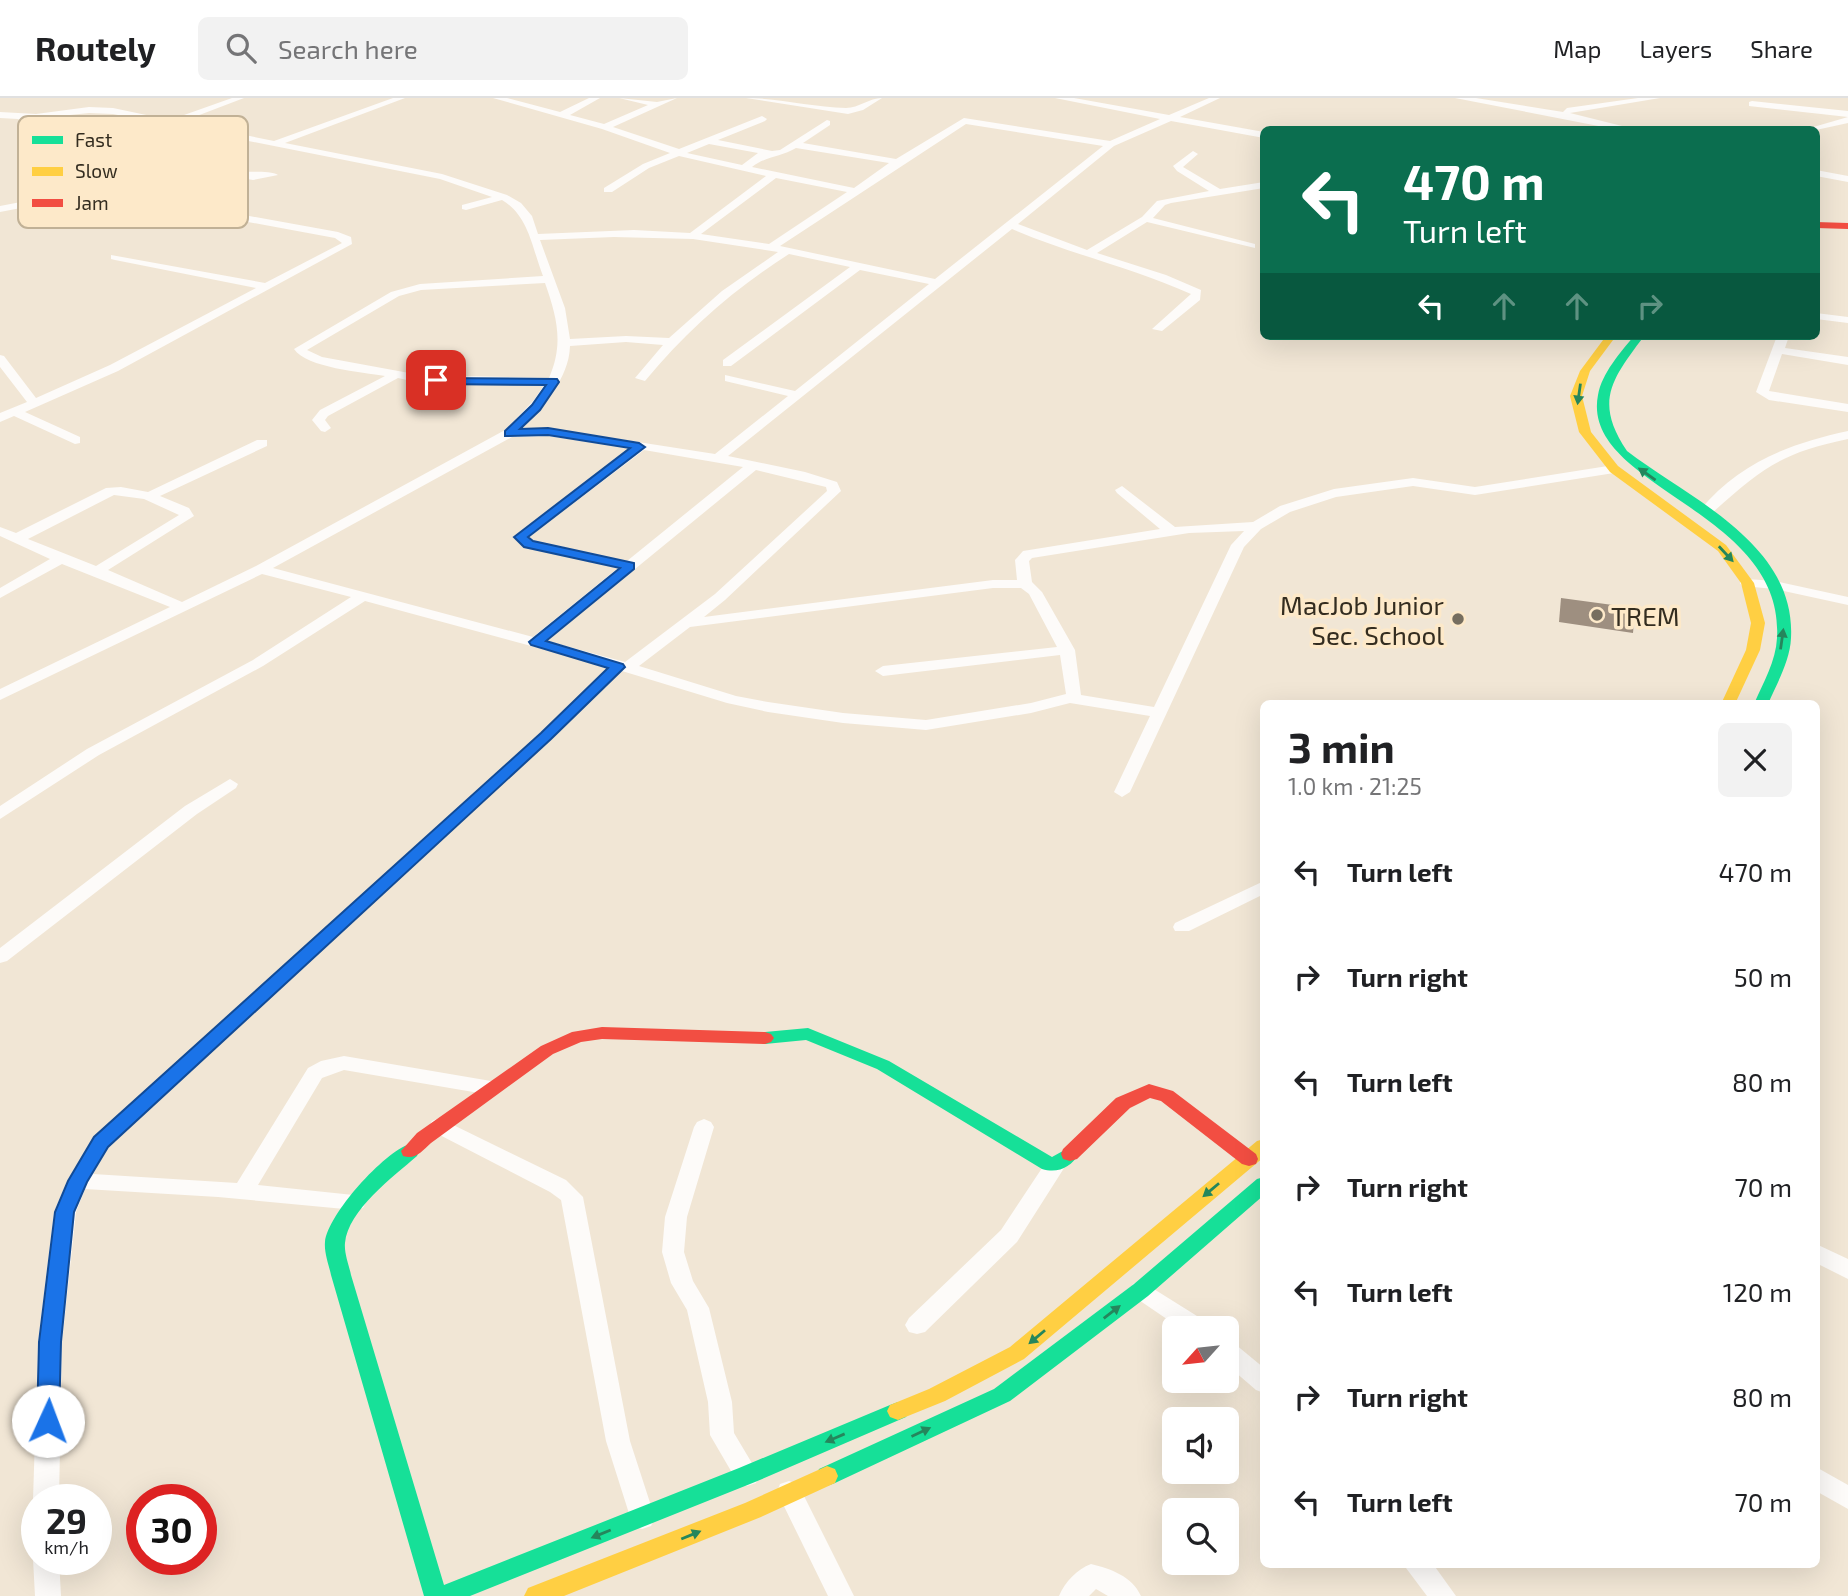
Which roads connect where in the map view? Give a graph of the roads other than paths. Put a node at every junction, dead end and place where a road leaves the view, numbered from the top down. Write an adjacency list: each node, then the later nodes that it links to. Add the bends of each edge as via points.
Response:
1 (240, 98): 24 (street)
2 (401, 98): 36 (street)
3 (497, 98): 21 (street)
4 (596, 98): 21 (street)
5 (623, 98): 15 (street)
6 (673, 98): 15 (street)
7 (750, 98): 8 (street, via 848,111)
8 (878, 98)
9 (1059, 98): 26 (street)
10 (1216, 98): 26 (street)
11 (1459, 98): 18 (street)
12 (1562, 98): 18 (street)
13 (1656, 98): 18 (street)
14 (127, 103): 17 (street)
15 (656, 104): 31 (street)
16 (1752, 104): 19 (street)
17 (113, 111): 22 (street); 23 (street)
18 (1564, 113): 30 (street)
19 (1848, 114)
20 (0, 115): 25 (street)
21 (562, 115): 31 (street)
22 (31, 116)
23 (136, 116)
24 (189, 116)
25 (18, 117)
26 (1166, 118): 33 (street); 38 (street)
27 (762, 119): 35 (street)
28 (1848, 120): 32 (street)
29 (827, 123): 37 (street)
30 (1618, 126)
31 (605, 127): 40 (street)
32 (1820, 127)
33 (1260, 134)
34 (248, 138): 36 (street)
35 (709, 141): 39 (street); 40 (street)
36 (274, 143): 53 (street, via 442,177)
37 (792, 144): 39 (street, via 778,154); 42 (street)
38 (1111, 144): 42 (street, via 964,121); 59 (street)
39 (768, 152): 43 (street)
40 (680, 153): 43 (street); 50 (street, via 646,166)
41 (1193, 154): 52 (street, via 1180,169)
42 (898, 162): 51 (street)
43 (743, 169): 45 (street)
44 (1820, 174): 48 (street)
45 (773, 175): 51 (street); 62 (street)
46 (248, 176): 47 (street)
47 (273, 176)
48 (1848, 179)
49 (1260, 186): 52 (street)
50 (608, 190)
51 (856, 191): 65 (street)
52 (1220, 192): 57 (street, via 1169,200)
53 (503, 197): 55 (street); 63 (street, via 528,218)
54 (18, 205): 56 (street)
55 (466, 206)
56 (0, 209)
57 (1146, 219): 64 (street); 67 (street)
58 (248, 220): 72 (street, via 347,239 347,244)
59 (1010, 224): 67 (street); 71 (street)
60 (1820, 225): 61 (main road)
61 (1848, 226)
62 (692, 236): 63 (street); 65 (street)
63 (534, 237): 70 (street)
64 (1251, 246)
65 (771, 248): 66 (street)
66 (786, 252): 69 (street); 79 (street, via 724,294)
67 (1089, 253): 75 (street, via 1197,292 1196,298)
68 (115, 257): 72 (street)
69 (857, 267): 71 (street); 84 (street)
70 (549, 279): 80 (street); 85 (street, via 420,287 395,294 300,349 320,360)
71 (939, 283): 89 (street)
72 (267, 287): 90 (street, via 114,368)
73 (1820, 316): 74 (street)
74 (1848, 320)
75 (1158, 329)
76 (1608, 340): 102 (main road, one-way to 102, via 1585,371 1576,396 1585,432)
77 (1636, 340): 105 (main road, one-way to 77, via 1636,466 1623,453 1602,414 1601,398 1610,374)
78 (1782, 340): 81 (street)
79 (670, 342): 80 (street); 87 (street)
80 (567, 343): 88 (street)
81 (1778, 350): 83 (street); 91 (street, via 1762,392)
82 (0, 359): 90 (street)
83 (1848, 361)
84 (727, 363)
85 (394, 376): 88 (street, via 452,382); 94 (street, via 324,413 318,420)
86 (729, 378): 89 (street)
87 (641, 379)
88 (554, 382): 95 (street, via 536,408)
89 (798, 395): 100 (street)
90 (34, 402): 92 (street)
91 (1848, 408)
92 (15, 412): 93 (street); 97 (street)
93 (0, 418)
94 (325, 428)
95 (509, 433): 99 (street, via 548,432); 112 (street)
96 (1848, 436): 105 (street, via 1780,454)
97 (75, 440)
98 (262, 443): 104 (street)
99 (639, 447): 100 (street); 111 (street, via 520,537 528,544)
100 (718, 458): 101 (street)
101 (752, 466): 111 (street); 121 (street, via 824,481 834,491)
102 (1614, 468): 106 (street, via 1475,491 1413,482 1379,485 1285,509); 114 (main road, one-way to 114, via 1722,548)
103 (1122, 490): 108 (street)
104 (149, 496): 109 (street, via 111,491); 113 (street, via 187,516)
105 (1707, 510): 116 (main road, via 1745,545)
106 (1256, 526): 108 (street); 130 (street, via 1238,545)
107 (0, 531): 109 (street)
108 (1172, 532): 115 (street, via 1028,554 1022,560)
109 (18, 538): 110 (street)
110 (61, 559): 113 (street); 117 (street)
111 (630, 566): 122 (street)
112 (261, 569): 118 (street); 120 (street)
113 (97, 571): 120 (street)
114 (1747, 583): 116 (street); 128 (main road, via 1758,622 1753,650)
115 (1025, 584): 121 (street, via 993,584); 123 (street, via 1035,592)
116 (1775, 585): 119 (street); 129 (main road, one-way to 116, via 1779,662 1784,629)
117 (0, 594)
118 (363, 596): 122 (street); 133 (street, via 258,663 93,752)
119 (1848, 601)
120 (182, 607): 126 (street)
121 (688, 623): 124 (street)
122 (536, 642): 124 (street)
123 (1067, 650): 125 (street); 127 (street)
124 (622, 668): 127 (street, via 733,700 919,725); 143 (street, via 101,1142)
125 (883, 671)
126 (0, 695)
127 (1074, 698): 130 (street)
128 (1730, 700)
129 (1762, 700)
130 (1161, 713): 132 (street)
131 (230, 784): 136 (street)
132 (1122, 792)
133 (0, 814)
134 (1260, 889): 135 (street)
135 (1182, 928)
136 (0, 957)
137 (491, 1088): 138 (main road); 142 (main road, via 547,1049 578,1036 647,1033 778,1038 808,1034 883,1065 1029,1154); 145 (street, via 344,1063 328,1066 314,1073)
138 (439, 1126): 146 (main road); 159 (street, via 572,1196 618,1441)
139 (704, 1127): 154 (street, via 676,1217 673,1252 682,1283 698,1308 717,1389 722,1435)
140 (1260, 1149): 141 (main road)
141 (1249, 1159): 142 (main road, via 1167,1096 1149,1091 1123,1103); 154 (main road, one-way to 154, via 1017,1353 937,1395)
142 (1055, 1165): 151 (street, via 1009,1236)
143 (78, 1181): 145 (street); 156 (street, via 65,1212 50,1342)
144 (1260, 1187): 149 (main road)
145 (243, 1191): 146 (street)
146 (355, 1202): 164 (main road, via 335,1242 339,1264)
147 (1820, 1254): 148 (street)
148 (1848, 1270)
149 (1140, 1290): 150 (street); 157 (main road, one-way to 149, via 1002,1395)
150 (1179, 1316)
151 (917, 1325)
152 (1239, 1361): 153 (street)
153 (1260, 1380)
154 (747, 1475): 159 (main road)
155 (1820, 1481): 158 (street)
156 (46, 1484)
157 (789, 1492): 166 (main road, one-way to 157); 167 (street)
158 (1848, 1499)
159 (642, 1518): 165 (main road, one-way to 165)
160 (1419, 1568): 162 (street)
161 (47, 1575): 163 (street)
162 (1437, 1594)
163 (48, 1596)
164 (436, 1596)
165 (443, 1596)
166 (536, 1596)
167 (841, 1596)
168 (1072, 1596): 169 (street, via 1091,1576 1108,1580)
169 (1128, 1596)

